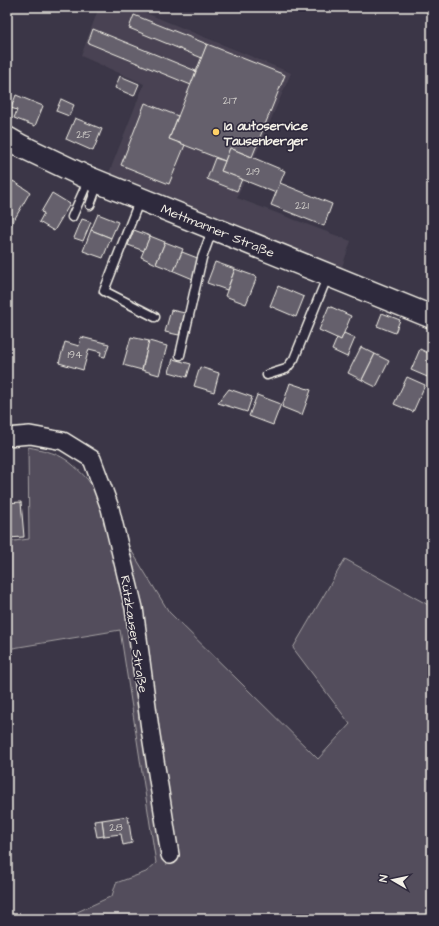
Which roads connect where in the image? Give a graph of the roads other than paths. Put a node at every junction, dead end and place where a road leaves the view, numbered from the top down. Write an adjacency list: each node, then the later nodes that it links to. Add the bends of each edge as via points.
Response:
1 (7, 138): 2 (street, Mettmanner Straße)
2 (94, 180): 3 (street, Mettmanner Straße); 4 (lane); 5 (lane)
3 (140, 198): 6 (street, Mettmanner Straße); 8 (lane, via 104,291)
4 (90, 205)
5 (72, 217)
6 (213, 228): 7 (street, Mettmanner Straße); 10 (lane, via 202,258)
7 (328, 274): 9 (street, Mettmanner Straße); 11 (lane, via 294,359 286,369)
8 (155, 317)
9 (432, 317)
10 (180, 355)
11 (267, 375)
12 (7, 437): 13 (street, Rützkauser Straße, via 30,435 63,441 92,459 110,508 134,608)
13 (170, 855)

